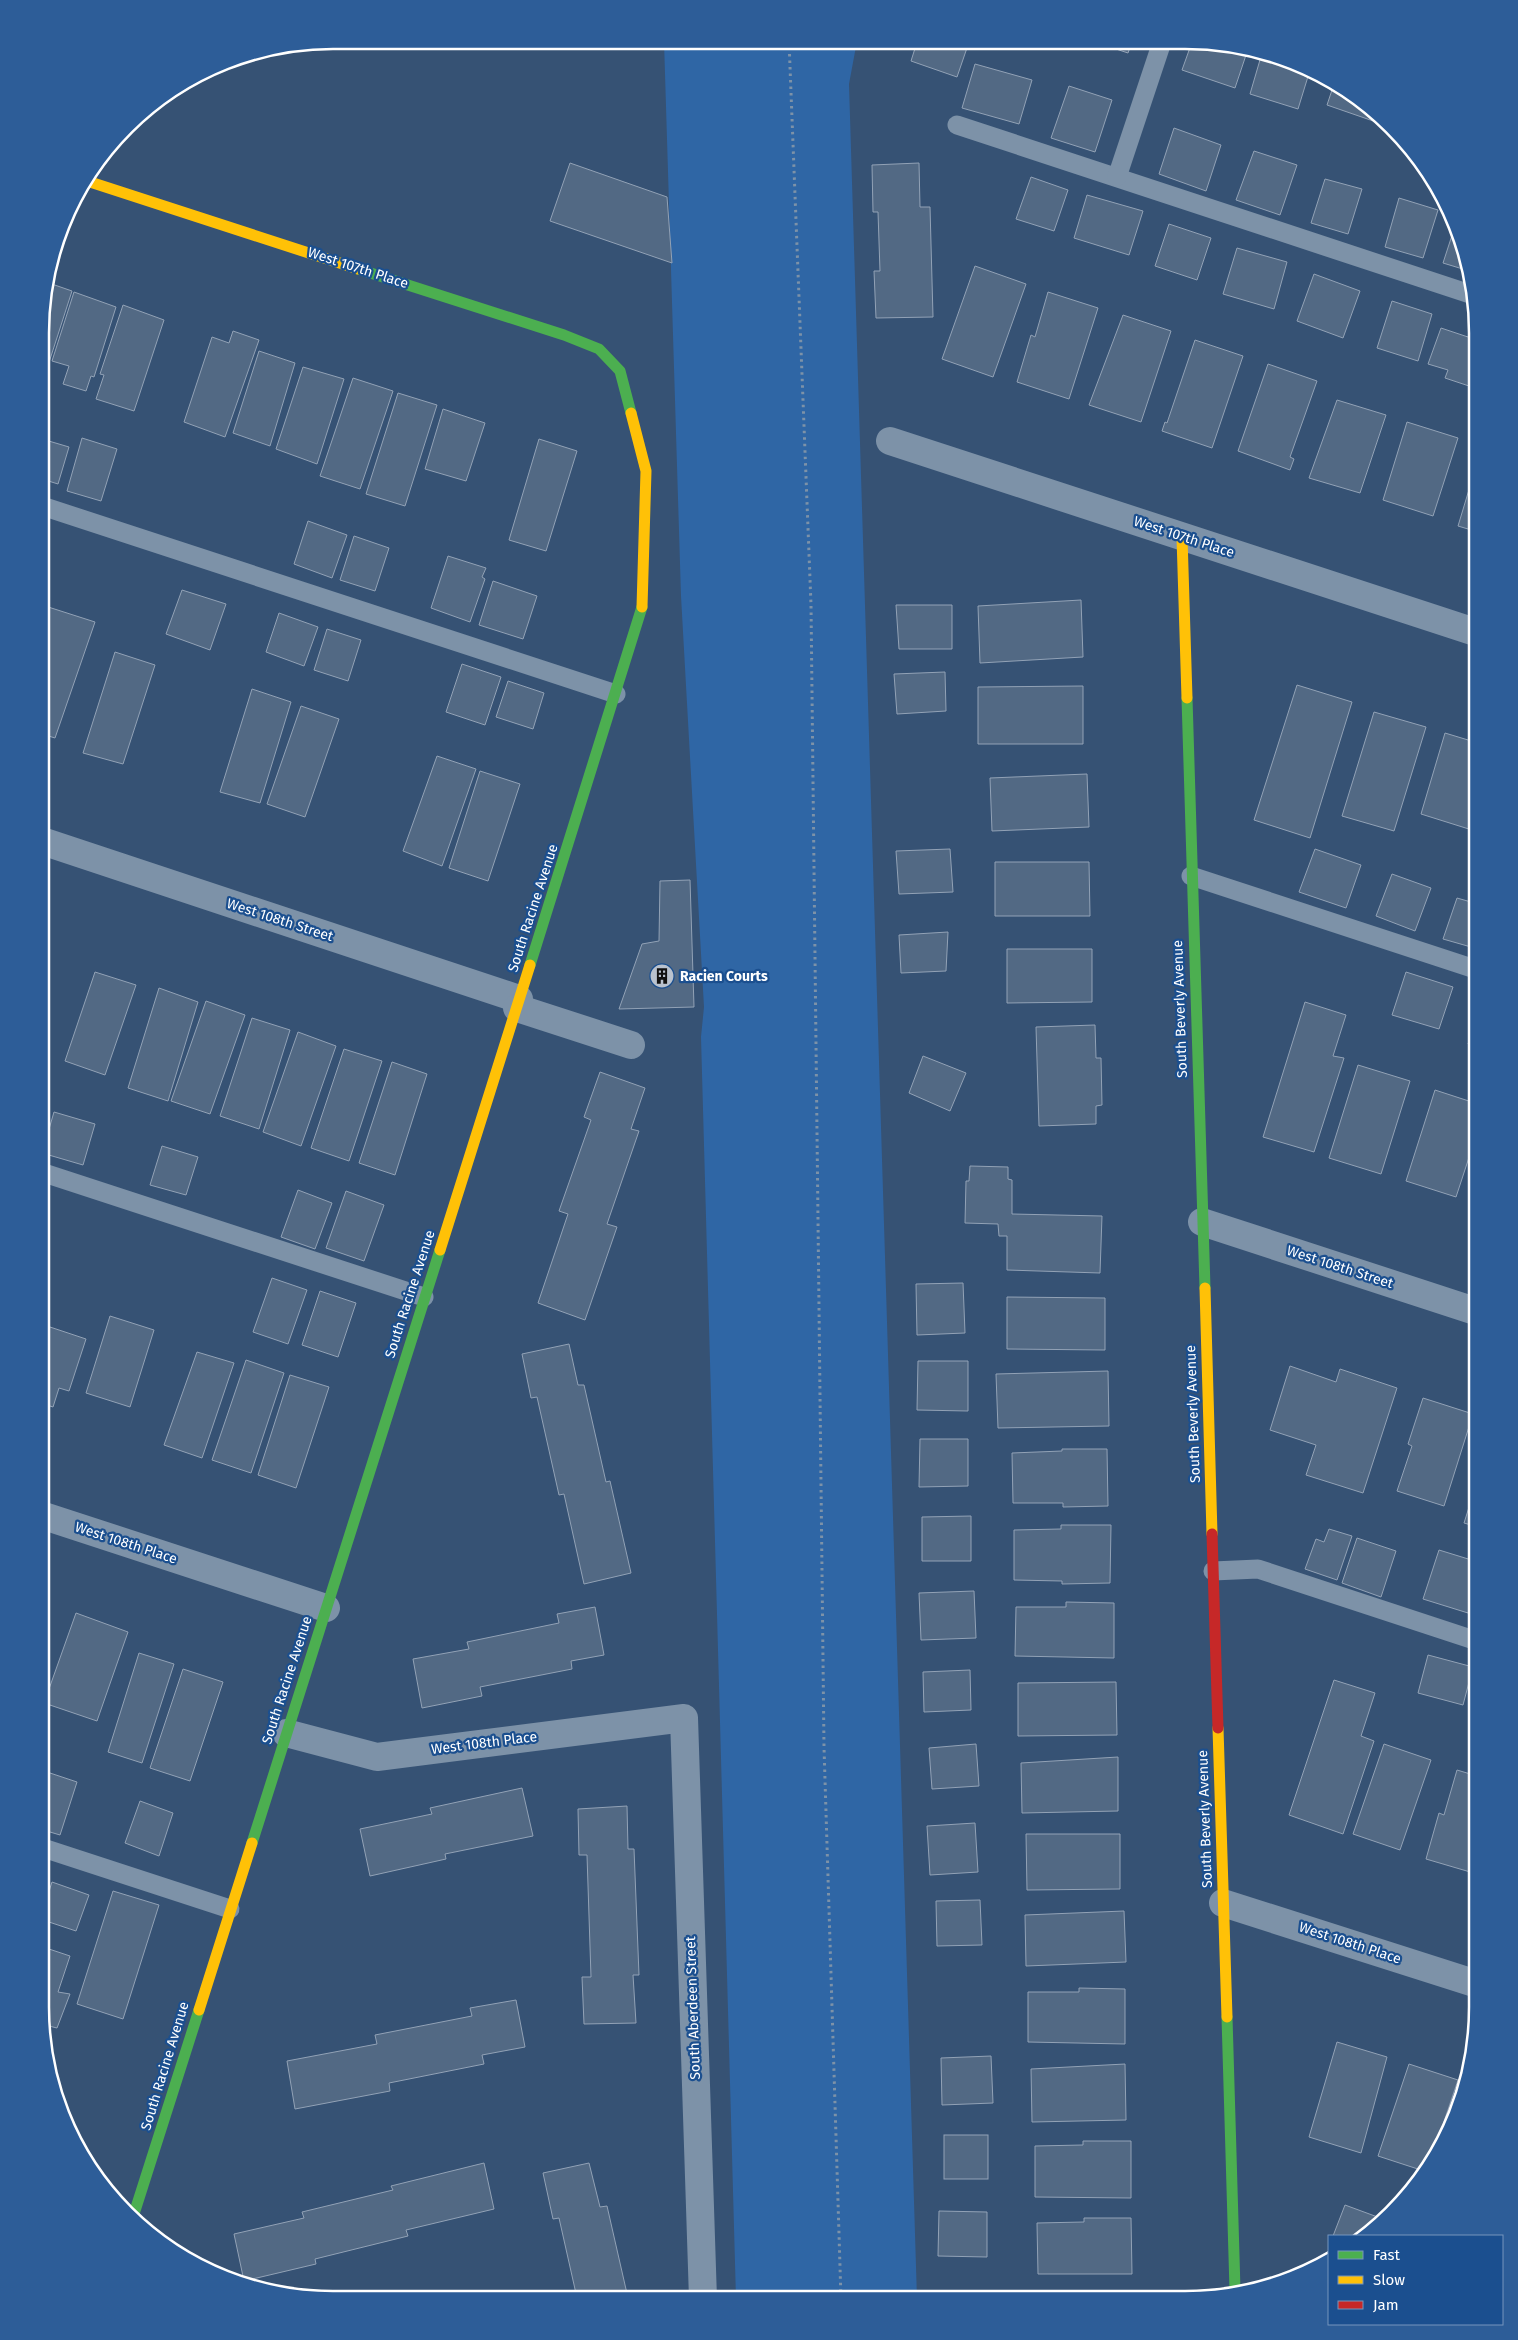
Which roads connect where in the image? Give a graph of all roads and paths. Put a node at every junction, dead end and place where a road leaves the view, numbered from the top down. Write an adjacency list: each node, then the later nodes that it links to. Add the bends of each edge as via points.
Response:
1 (789, 49): 35 (path, via 811,606 824,1747)
2 (1160, 49): 4 (lane)
3 (956, 125): 4 (lane)
4 (1117, 177): 6 (lane)
5 (92, 183): 7 (street, West 107th Place, via 564,335 599,349)
6 (1467, 293)
7 (620, 371): 12 (street, South Racine Avenue, via 646,470 642,613)
8 (890, 441): 10 (street, West 107th Place)
9 (49, 508): 12 (lane)
10 (1182, 537): 11 (street, West 107th Place); 14 (street, South Beverly Avenue)
11 (1469, 630)
12 (616, 694): 16 (street, South Racine Avenue)
13 (49, 843): 16 (street, West 108th Street)
14 (1191, 876): 15 (lane); 19 (street, South Beverly Avenue)
15 (1469, 967)
16 (518, 1004): 17 (street, West 108th Street); 20 (street, South Racine Avenue)
17 (631, 1045)
18 (49, 1175): 20 (lane)
19 (1202, 1222): 21 (street, West 108th Street); 23 (street, South Beverly Avenue)
20 (424, 1297): 24 (street, South Racine Avenue)
21 (1469, 1309)
22 (49, 1517): 24 (street, West 108th Place)
23 (1213, 1572): 25 (lane, via 1258,1569); 29 (street, South Beverly Avenue)
24 (326, 1608): 27 (street, South Racine Avenue)
25 (1469, 1638)
26 (684, 1718): 27 (street, West 108th Place, via 377,1757); 34 (street, South Aberdeen Street)
27 (286, 1733): 30 (street, South Racine Avenue)
28 (49, 1850): 30 (lane)
29 (1223, 1903): 31 (street, West 108th Place); 33 (street, South Beverly Avenue)
30 (230, 1909): 32 (street, South Racine Avenue)
31 (1469, 1981)
32 (132, 2208)
33 (1235, 2287)
34 (703, 2291)
35 (842, 2291)

